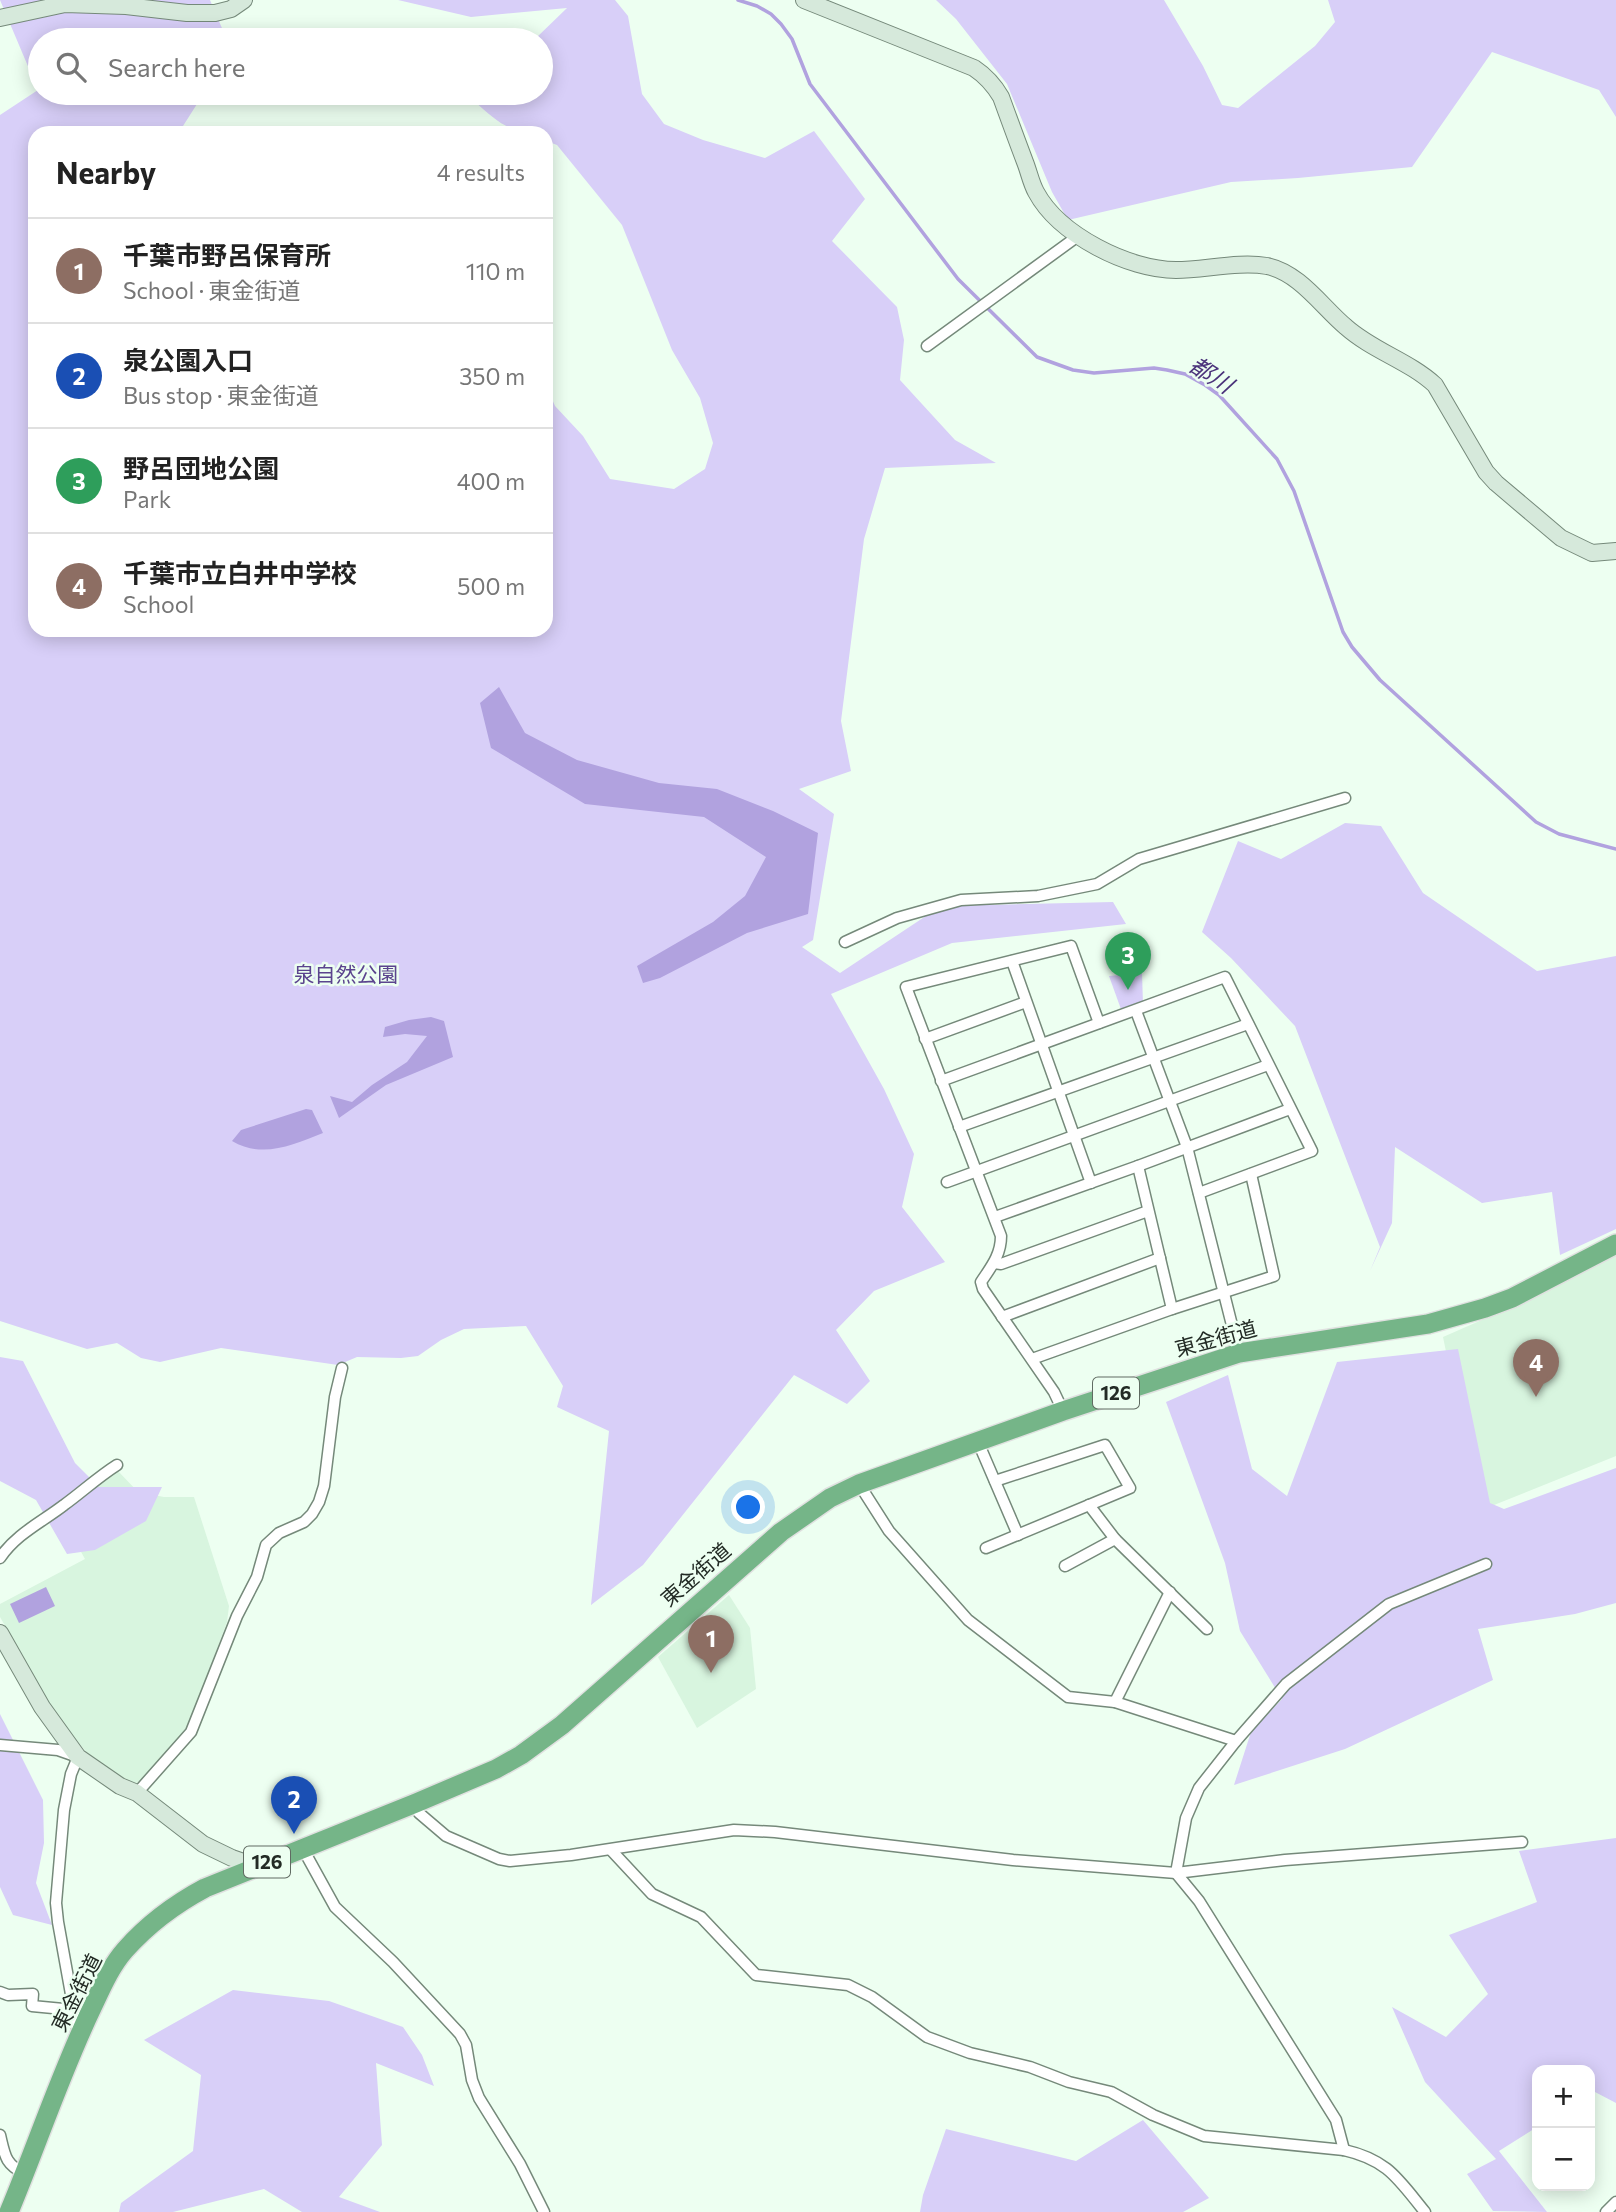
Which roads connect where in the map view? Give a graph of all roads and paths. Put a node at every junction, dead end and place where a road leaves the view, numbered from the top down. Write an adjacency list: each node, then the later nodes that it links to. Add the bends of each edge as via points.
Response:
1 (244, 0): 3 (street, via 215,13 65,4)
2 (804, 0): 4 (street, via 984,75 1001,97 1036,191)
3 (0, 18)
4 (1078, 236): 5 (street); 6 (street, via 1116,256 1155,268 1261,266 1297,280 1348,329 1435,385 1496,483 1561,538 1592,552)
5 (927, 346)
6 (1616, 551)
7 (1345, 798): 8 (street, via 1139,859 1097,884 1038,896 961,900 897,918)
8 (845, 942)
9 (1012, 961): 10 (street); 12 (street, via 1071,946); 14 (street, via 906,987)
10 (1026, 1002): 14 (street); 15 (street)
11 (1136, 1011): 12 (street); 13 (street, via 1225,978); 16 (street)
12 (1100, 1023): 15 (street)
13 (1248, 1024): 16 (street); 17 (street)
14 (925, 1039): 18 (street)
15 (1041, 1045): 18 (street); 19 (street)
16 (1153, 1058): 19 (street); 20 (street)
17 (1268, 1065): 20 (street); 21 (street)
18 (941, 1081): 22 (street)
19 (1058, 1093): 22 (street); 23 (street)
20 (1170, 1101): 23 (street); 24 (street)
21 (1290, 1109): 24 (street); 27 (street, via 1312,1152)
22 (959, 1127): 26 (street)
23 (1074, 1136): 26 (street); 29 (street)
24 (1187, 1147): 25 (street); 30 (street)
25 (1138, 1166): 29 (street); 31 (street)
26 (977, 1171): 28 (street); 32 (street)
27 (1251, 1174): 30 (street); 36 (street, via 1274,1276)
28 (947, 1182)
29 (1091, 1182): 32 (street)
30 (1199, 1193): 36 (street)
31 (1149, 1211): 34 (street); 35 (street, via 1001,1264)
32 (995, 1217): 35 (street, via 1001,1247)
33 (1616, 1244): 39 (highway, 東金街道 / 126, via 1512,1298 1454,1318)
34 (1160, 1258): 37 (street); 38 (street)
35 (994, 1262): 38 (street, via 981,1282)
36 (1224, 1291): 37 (street); 39 (street)
37 (1172, 1308): 40 (street)
38 (1002, 1317): 40 (street)
39 (1240, 1353): 42 (highway, 東金街道 / 126)
40 (1032, 1359): 42 (street)
41 (342, 1368): 61 (street, via 319,1502 304,1522 279,1533 266,1545 257,1577 191,1732)
42 (1063, 1411): 43 (highway, 東金街道 / 126)
43 (978, 1441): 45 (street); 46 (highway, 東金街道 / 126)
44 (117, 1465): 51 (street, via 23,1534)
45 (995, 1481): 47 (street, via 1104,1445 1130,1488); 48 (street)
46 (859, 1484): 57 (street, via 889,1531 968,1620 1068,1697); 62 (highway, 東金街道 / 126, via 781,1532 541,1742 496,1769)
47 (1089, 1505): 48 (street); 49 (street)
48 (1018, 1535): 50 (street)
49 (1115, 1539): 53 (street); 54 (street)
50 (986, 1548)
51 (0, 1558)
52 (1486, 1564): 58 (street, via 1389,1604 1286,1684)
53 (1065, 1566)
54 (1170, 1592): 55 (street); 57 (street)
55 (1207, 1629)
56 (0, 1633): 60 (street, via 42,1707)
57 (1115, 1702): 58 (street)
58 (1236, 1741): 67 (street, via 1199,1788 1186,1818)
59 (0, 1745): 60 (street, via 58,1750)
60 (78, 1757): 61 (street); 69 (street, via 64,1810 56,1903)
61 (137, 1793): 66 (street, via 204,1844)
62 (416, 1803): 64 (highway, 東金街道 / 126); 65 (street, via 419,1812 446,1836 499,1859 533,1860)
63 (1522, 1842): 67 (street)
64 (303, 1849): 66 (highway, 東金街道 / 126); 76 (street, via 335,1907 460,2034 479,2098)
65 (611, 1850): 67 (street, via 734,1830); 72 (street, via 652,1894 701,1917 756,1975 848,1985 927,2037 1111,2092 1204,2136)
66 (255, 1866): 70 (highway, 東金街道 / 126, via 177,1903 125,1950)
67 (1176, 1873): 72 (street, via 1199,1900 1336,2120)
68 (0, 1992): 69 (street, via 33,1994 32,2006)
69 (74, 2010): 70 (street)
70 (79, 2036): 73 (highway, 東金街道 / 126)
71 (0, 2135): 73 (street, via 10,2167)
72 (1344, 2150): 77 (street, via 1388,2167)
73 (25, 2174): 75 (highway, 東金街道 / 126)
74 (1616, 2202): 78 (street)
75 (9, 2212)
76 (544, 2212)
77 (1426, 2212)
78 (1606, 2212)

